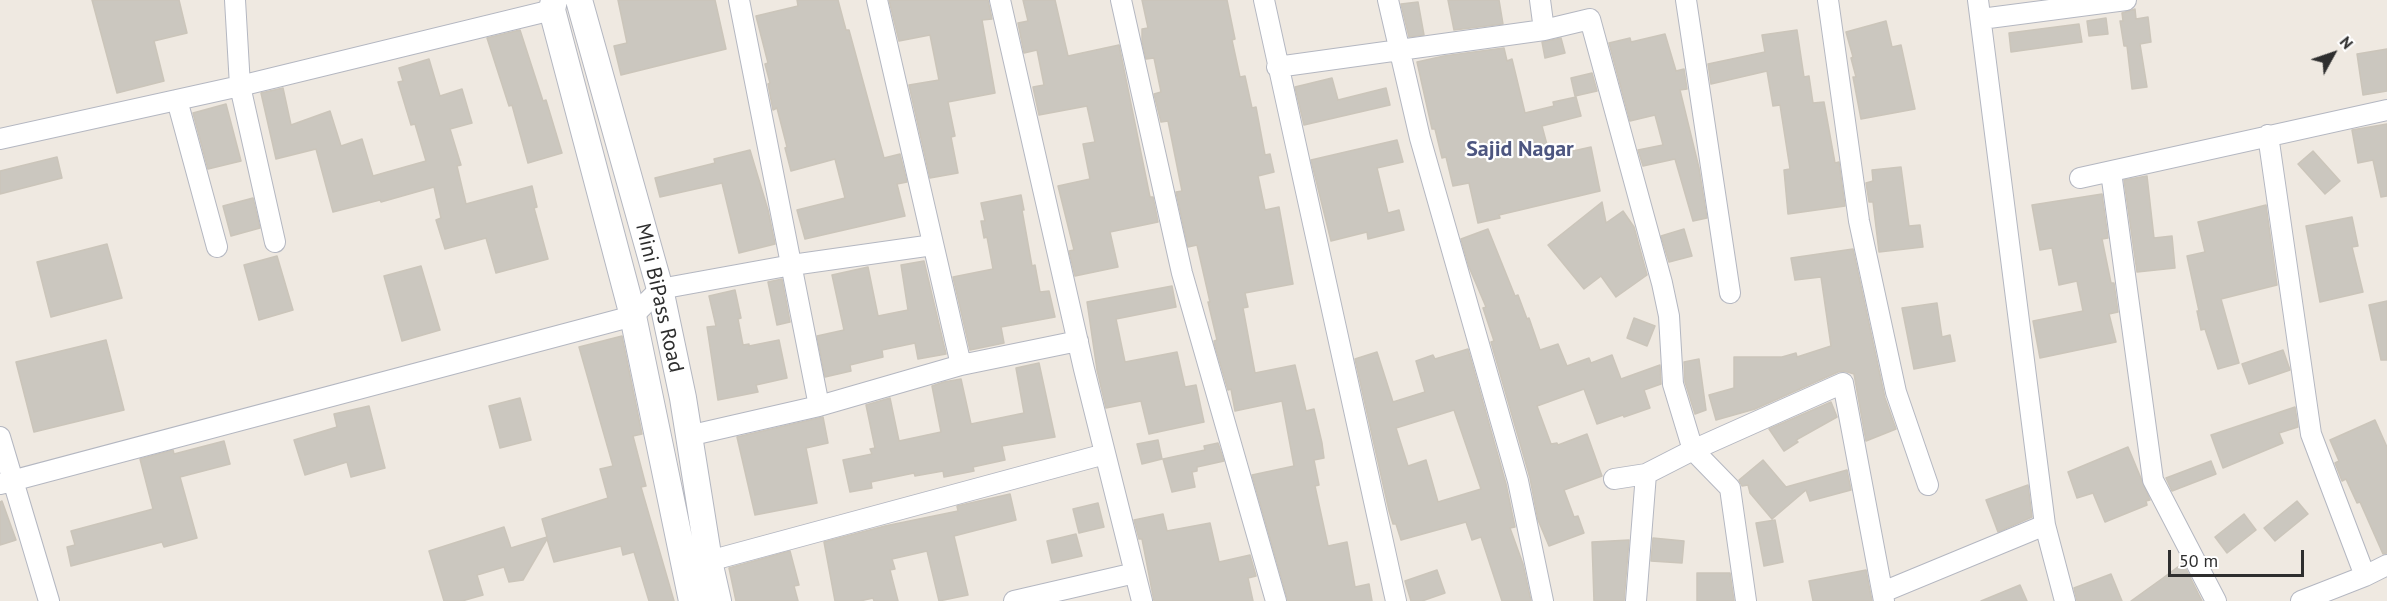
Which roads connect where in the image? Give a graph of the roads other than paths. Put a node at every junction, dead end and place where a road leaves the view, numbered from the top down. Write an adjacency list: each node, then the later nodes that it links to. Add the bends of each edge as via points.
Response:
1 (235, 0): 18 (street)
2 (579, 0): 29 (street, Mini BiPass Road)
3 (739, 0): 28 (street)
4 (877, 0): 26 (street)
5 (1000, 0): 32 (street)
6 (1121, 0): 54 (street, via 1182,273)
7 (1264, 0): 17 (street)
8 (1388, 0): 16 (street)
9 (1540, 0): 15 (street)
10 (1686, 0): 30 (street)
11 (1828, 0): 42 (street, via 1860,221 1896,392)
12 (2126, 0): 14 (street)
13 (553, 5): 18 (street); 31 (street)
14 (1980, 9): 43 (street)
15 (1544, 30): 16 (street); 37 (street, via 1590,19 1662,283 1669,316 1673,384)
16 (1399, 50): 17 (street); 56 (street, via 1420,138 1518,481)
17 (1277, 67): 55 (street)
18 (240, 86): 19 (street); 25 (street)
19 (177, 100): 22 (street); 27 (street)
20 (2387, 110): 21 (street)
21 (2268, 135): 23 (street); 47 (street, via 2311,434)
22 (0, 138)
23 (2111, 172): 24 (street); 60 (street, via 2152,480)
24 (2080, 178)
25 (275, 242)
26 (933, 245): 28 (street); 33 (street)
27 (217, 247)
28 (792, 265): 29 (street); 34 (street)
29 (660, 289): 31 (street); 35 (street, Mini BiPass Road)
30 (1730, 293)
31 (633, 316): 41 (street); 50 (street)
32 (1078, 341): 33 (street); 38 (street)
33 (961, 365): 34 (street)
34 (819, 406): 35 (street)
35 (688, 436): 44 (street, Mini BiPass Road)
36 (0, 437): 41 (street)
37 (1692, 450): 39 (street); 48 (street, via 1843,383); 58 (street, via 1730,488)
38 (1105, 454): 44 (street); 46 (street)
39 (1646, 474): 40 (street); 57 (street)
40 (1614, 479)
41 (6, 482): 49 (street)
42 (1928, 485)
43 (2045, 525): 48 (street); 59 (street)
44 (709, 561): 51 (street, Mini BiPass Road)
45 (2387, 565): 47 (street)
46 (1135, 573): 52 (street); 53 (street)
47 (2365, 576): 61 (street)
48 (1883, 596)
49 (49, 601)
50 (692, 601)
51 (718, 601)
52 (1014, 601)
53 (1142, 601)
54 (1276, 601)
55 (1396, 601)
56 (1543, 601)
57 (1636, 601)
58 (1746, 601)
59 (2065, 601)
60 (2216, 601)
61 (2301, 601)

